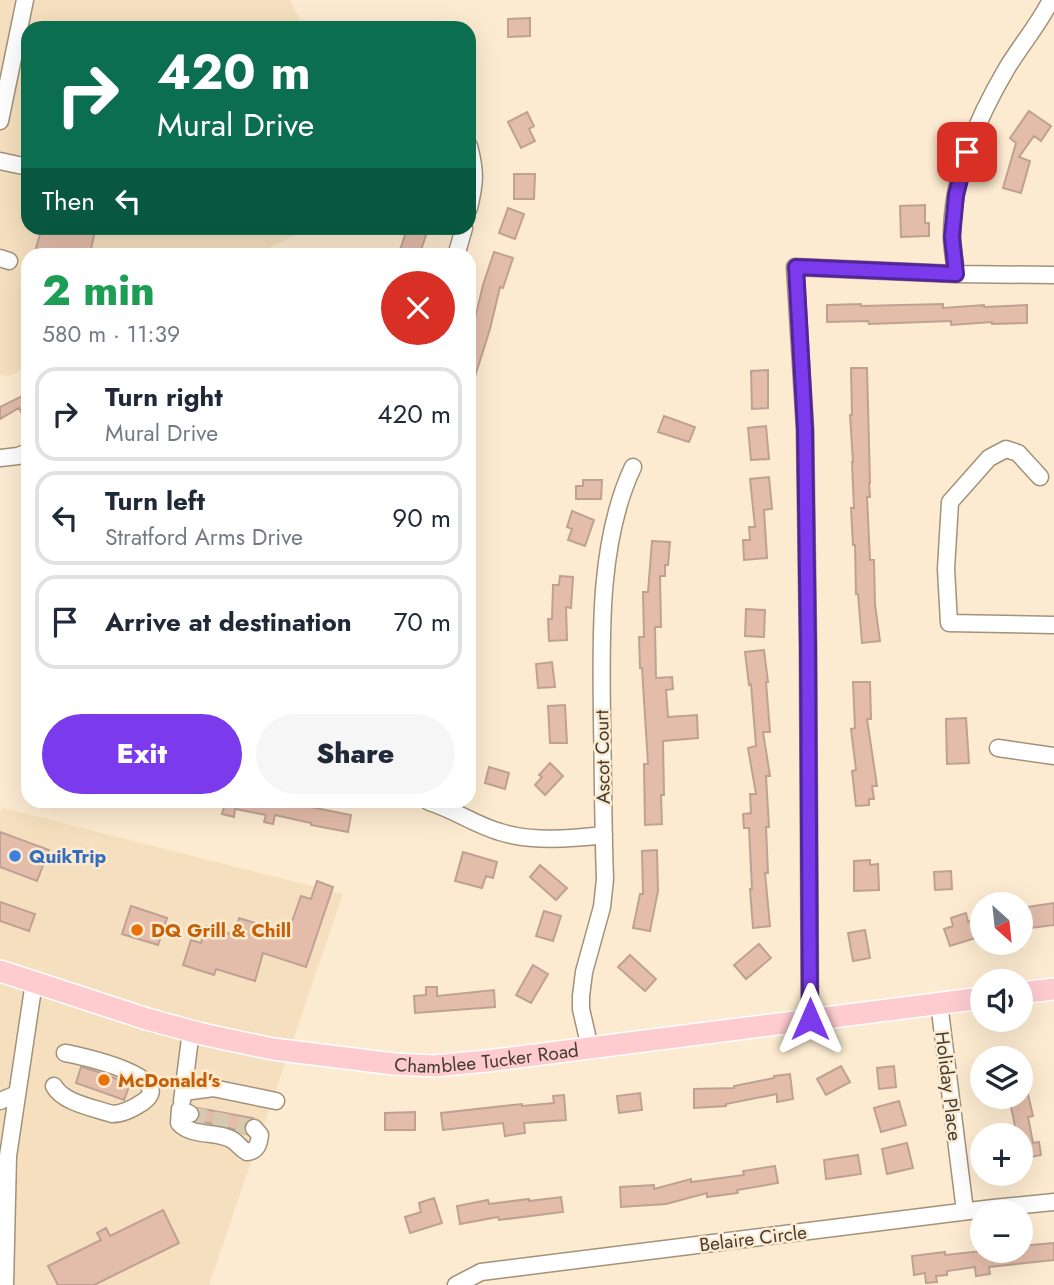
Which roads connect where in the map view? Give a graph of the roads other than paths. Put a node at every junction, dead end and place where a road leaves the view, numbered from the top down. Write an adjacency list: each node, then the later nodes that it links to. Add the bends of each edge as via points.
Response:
1 (25, 0): 4 (street)
2 (1051, 0): 3 (street)
3 (1049, 20): 7 (street, via 1009,66 967,152 952,237)
4 (0, 121)
5 (0, 161): 6 (street)
6 (21, 166)
7 (956, 274): 8 (street); 24 (street, via 796,267 805,429)
8 (1054, 275)
9 (21, 455): 10 (street)
10 (0, 458)
11 (633, 467): 17 (street, Ascot Court, via 624,487 606,568 601,658)
12 (1040, 477): 13 (street, via 1018,453 1006,449 989,458 950,502 949,623)
13 (1054, 625)
14 (998, 748): 15 (street)
15 (1054, 756)
16 (443, 808): 17 (street, via 498,832 522,837)
17 (604, 835): 26 (street, Ascot Court, via 603,907 580,996)
18 (0, 971): 19 (main road, Chamblee Tucker Road)
19 (34, 982): 25 (main road, Chamblee Tucker Road); 30 (street)
20 (1054, 989): 21 (main road)
21 (1033, 991)
22 (970, 999): 23 (main road, Chamblee Tucker Road)
23 (939, 1003): 24 (main road, Chamblee Tucker Road); 35 (street, Holiday Place)
24 (810, 1019): 26 (main road, Chamblee Tucker Road)
25 (191, 1031): 26 (main road, Chamblee Tucker Road, via 273,1049 394,1064 447,1065); 28 (street)
26 (590, 1048)
27 (65, 1052): 29 (street, via 136,1073 150,1088 149,1095 140,1104 113,1114 68,1099)
28 (184, 1085): 32 (street, via 204,1082 213,1088); 33 (street, via 182,1127 235,1141 247,1152 260,1143)
29 (54, 1086)
30 (17, 1094): 31 (street); 36 (street, via 8,1156)
31 (0, 1101)
32 (276, 1101)
33 (254, 1128)
34 (1054, 1202): 35 (street, Belaire Circle)
35 (965, 1211): 37 (street, Belaire Circle, via 481,1272)
36 (5, 1285)
37 (456, 1285)

